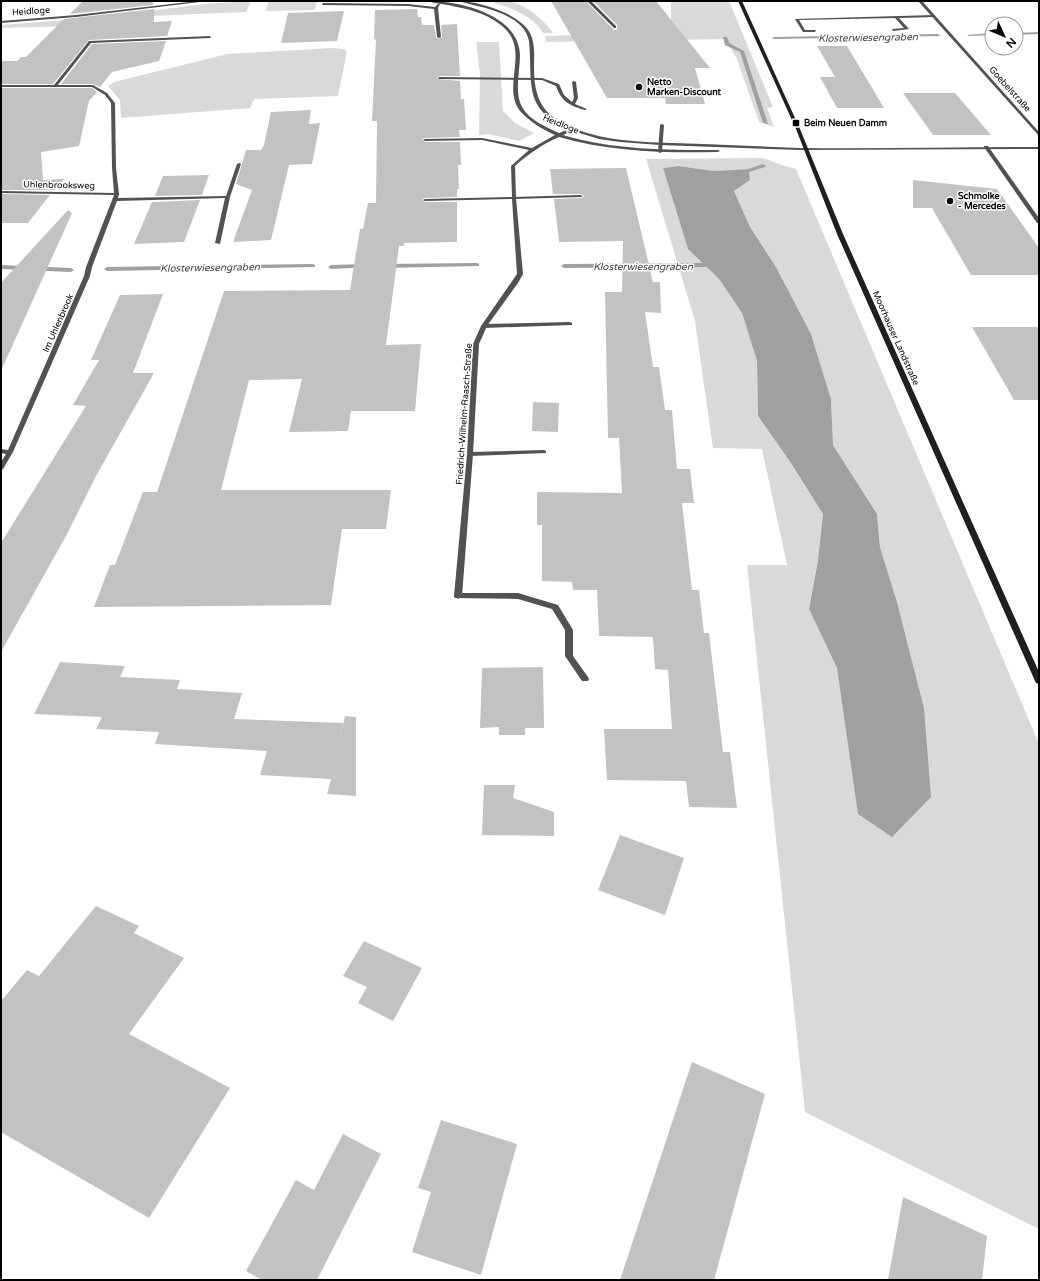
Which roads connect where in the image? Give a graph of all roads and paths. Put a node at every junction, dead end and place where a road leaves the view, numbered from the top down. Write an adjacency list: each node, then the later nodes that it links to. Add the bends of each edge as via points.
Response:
1 (166, 1): 14 (street, Heidloge, via 57,14)
2 (206, 1): 16 (street, Heidloge)
3 (430, 1): 10 (street, Heidloge)
4 (460, 1): 24 (street, Heidloge, via 501,13 527,31 531,42)
5 (589, 1): 17 (street)
6 (740, 1): 40 (street, Moorhauser Landstraße)
7 (791, 1): 8 (street)
8 (885, 1)
9 (920, 1): 13 (street, Goebelstraße)
10 (443, 2): 12 (street); 23 (street, Heidloge, via 482,13 506,26 514,36 518,50)
11 (323, 4): 12 (street, via 408,5)
12 (436, 8): 20 (street)
13 (934, 16): 15 (street); 33 (street, Goebelstraße)
14 (1, 17)
15 (896, 17): 18 (street, via 907,29); 19 (street, via 797,19 804,31)
16 (1, 22)
17 (615, 27)
18 (893, 30)
19 (815, 31)
20 (439, 36)
21 (210, 37): 26 (street, via 90,42)
22 (439, 78): 23 (street)
23 (516, 79): 24 (street); 32 (street, Heidloge, via 517,101 523,110 531,120)
24 (532, 79): 28 (street, via 542,79 558,85 562,97); 31 (street, Heidloge, via 532,90 539,107 548,116)
25 (574, 82): 28 (street, via 576,98)
26 (56, 85): 27 (street, Im Uhlenbrook); 44 (street, Im Uhlenbrook, via 93,86 106,94 113,103)
27 (1, 86)
28 (572, 105): 29 (street)
29 (585, 109)
30 (662, 125): 35 (street)
31 (573, 129): 32 (street, Friedrich-Wilhelm-Raasch-Straße); 35 (street, Heidloge, via 608,139)
32 (560, 134): 39 (street, Friedrich-Wilhelm-Raasch-Straße); 41 (street, Heidloge, via 603,146)
33 (1039, 135)
34 (425, 140): 39 (street, via 482,139)
35 (661, 144): 37 (street, Heidloge); 41 (street)
36 (986, 147): 38 (street); 40 (street); 50 (street)
37 (743, 148): 40 (street, Heidloge); 41 (street, Heidloge)
38 (1039, 148)
39 (532, 149): 47 (street, Friedrich-Wilhelm-Raasch-Straße, via 513,166)
40 (806, 149): 60 (street, Moorhauser Landstraße, via 840,234)
41 (660, 152)
42 (239, 164): 46 (street)
43 (1, 192): 44 (street, Uhlenbrooksweg)
44 (117, 194): 48 (street, Im Uhlenbrook)
45 (580, 196): 47 (street)
46 (228, 197): 48 (street); 51 (street)
47 (514, 198): 49 (street); 53 (street, Friedrich-Wilhelm-Raasch-Straße, via 520,274)
48 (115, 200): 55 (street, Im Uhlenbrook, via 87,276)
49 (425, 200)
50 (1039, 222)
51 (218, 243)
52 (570, 324): 53 (street)
53 (484, 326): 57 (street, Friedrich-Wilhelm-Raasch-Straße, via 476,344)
54 (1, 451): 55 (street)
55 (10, 452): 58 (street, Im Uhlenbrook)
56 (544, 452): 57 (street)
57 (470, 454): 59 (street, Friedrich-Wilhelm-Raasch-Straße, via 458,596 518,596 555,607 568,630 569,656)
58 (1, 468)
59 (585, 679)
60 (1039, 682)

